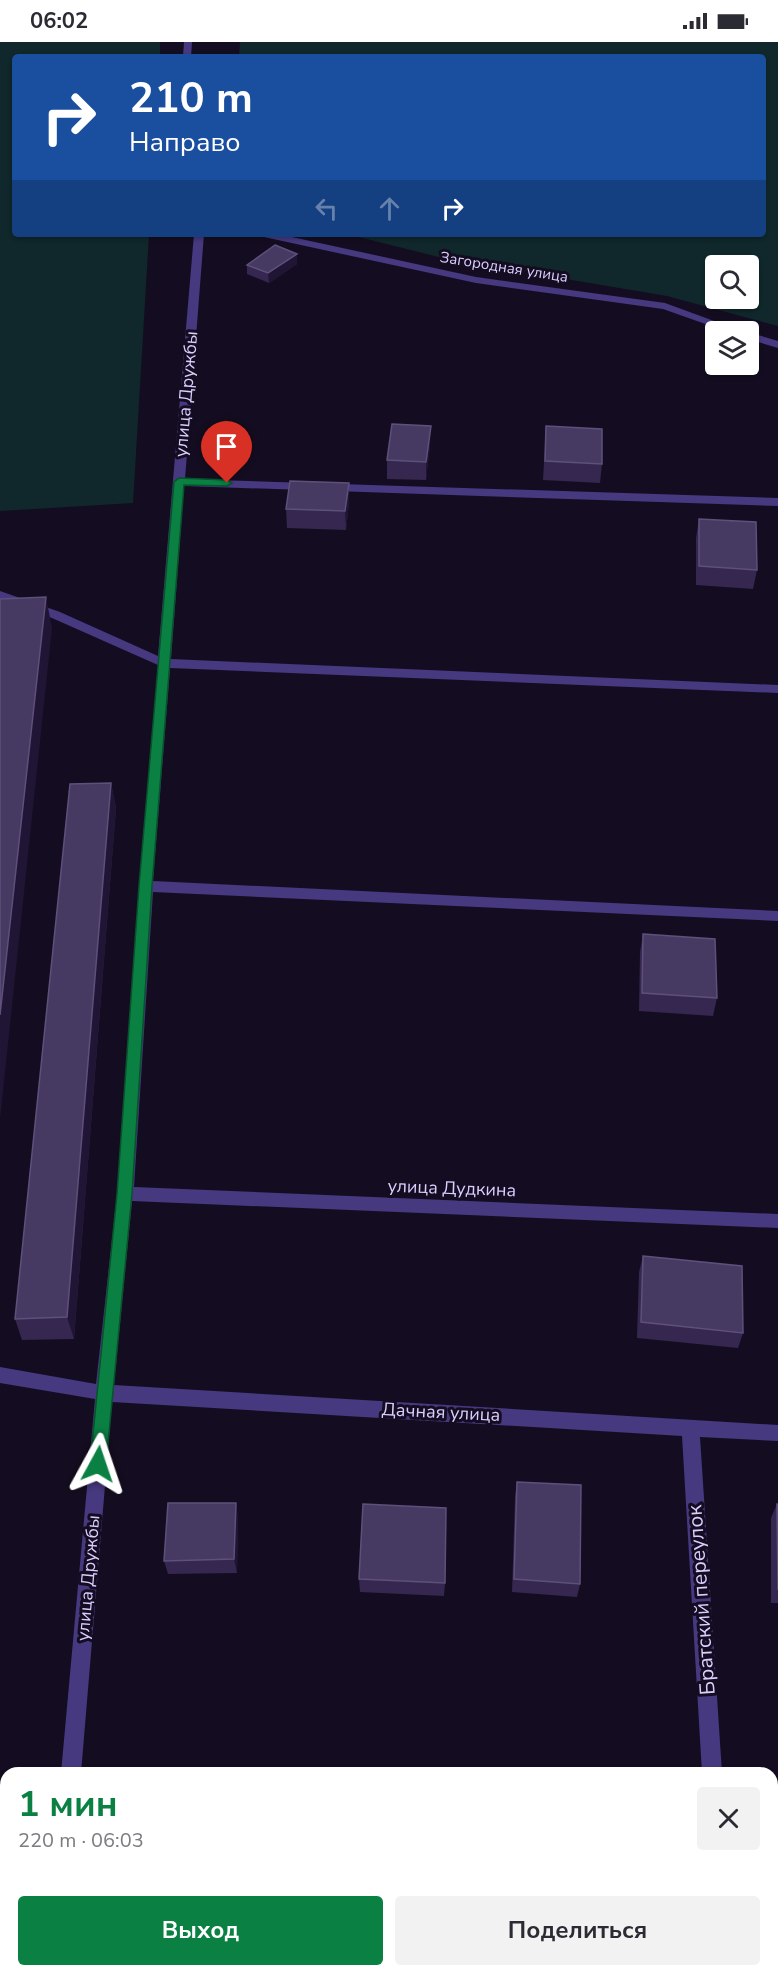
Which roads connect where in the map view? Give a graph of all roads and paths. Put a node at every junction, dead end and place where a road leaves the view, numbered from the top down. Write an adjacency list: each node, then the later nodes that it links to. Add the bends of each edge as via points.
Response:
1 (199, 237): 6 (street, улица Дружбы)
2 (278, 237): 3 (street, Загородная улица, via 476,280 665,306)
3 (708, 321)
4 (759, 339): 5 (street)
5 (778, 345)
6 (179, 482): 7 (street); 9 (street, улица Дружбы)
7 (778, 502)
8 (0, 595): 9 (street)
9 (164, 663): 10 (street); 11 (street, улица Дружбы)
10 (778, 689)
11 (146, 886): 12 (street); 13 (street, улица Дружбы)
12 (778, 916)
13 (125, 1194): 14 (street, улица Дудкина); 16 (street, улица Дружбы)
14 (778, 1221)
15 (0, 1375): 16 (street, Дачная улица)
16 (104, 1393): 17 (street, Дачная улица); 19 (street, улица Дружбы)
17 (690, 1427): 18 (street, Дачная улица); 20 (street, Братский переулок)
18 (778, 1433)
19 (72, 1767)
20 (712, 1767)

